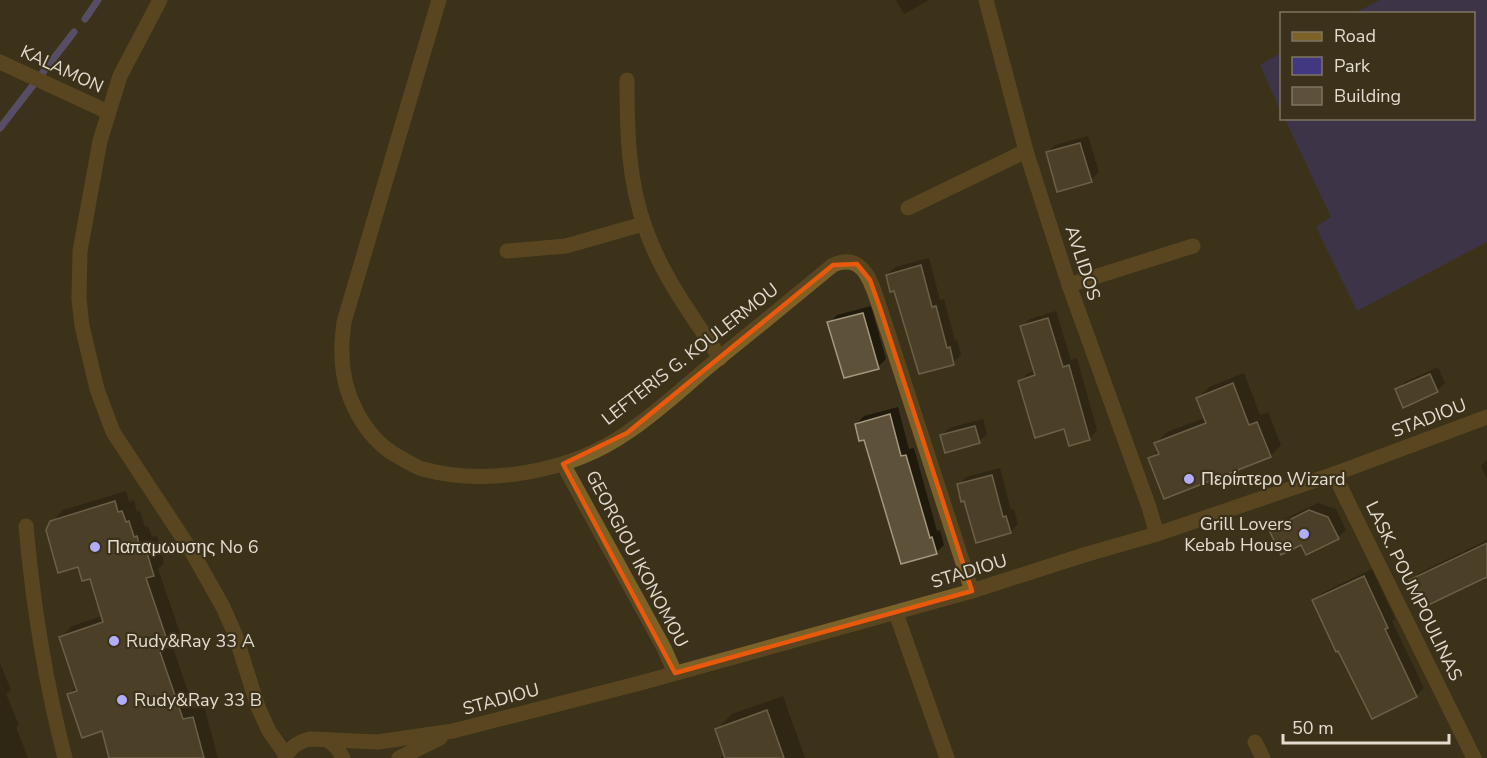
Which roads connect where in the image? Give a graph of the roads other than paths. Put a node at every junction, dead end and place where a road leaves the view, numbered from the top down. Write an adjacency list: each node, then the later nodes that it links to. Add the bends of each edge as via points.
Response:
1 (160, 0): 6 (street, via 120,76)
2 (439, 0): 15 (street, LEFTERIS G. KOULERMOU, via 344,322 341,356 347,385 357,414 370,433 386,450 421,469 465,477 530,472)
3 (986, 0): 7 (street, AVLIDOS)
4 (5, 64): 6 (street, KALAMON)
5 (627, 80): 9 (street, via 629,162)
6 (108, 112): 25 (street, via 84,222 78,276 82,326 92,372 113,432 192,552 223,607 258,707)
7 (1026, 151): 8 (street); 12 (street, AVLIDOS)
8 (908, 208)
9 (644, 224): 11 (street, via 566,246); 13 (street, via 663,268)
10 (1193, 246): 12 (street)
11 (507, 251)
12 (1069, 285): 18 (street, AVLIDOS)
13 (720, 358): 15 (street, LEFTERIS G. KOULERMOU, via 627,433); 19 (street, LEFTERIS G. KOULERMOU, via 832,265 849,261 863,269 880,309)
14 (1487, 417): 16 (street, STADIOU)
15 (564, 464): 21 (street, GEORGIOU IKONOMOU)
16 (1334, 474): 18 (street, STADIOU); 31 (street, LASK. POUMPOULINAS)
17 (26, 526): 26 (street, via 39,643)
18 (1156, 534): 19 (street, STADIOU)
19 (972, 591): 20 (street, STADIOU)
20 (896, 613): 21 (street, STADIOU); 29 (street)
21 (675, 673): 22 (street, STADIOU)
22 (453, 731): 23 (street, STADIOU, via 378,742); 28 (street, STADIOU)
23 (328, 740): 25 (street, STADIOU, via 300,742); 27 (street)
24 (1255, 742): 30 (street)
25 (286, 757)
26 (65, 758)
27 (343, 758)
28 (399, 758)
29 (947, 758)
30 (1263, 758)
31 (1474, 758)

